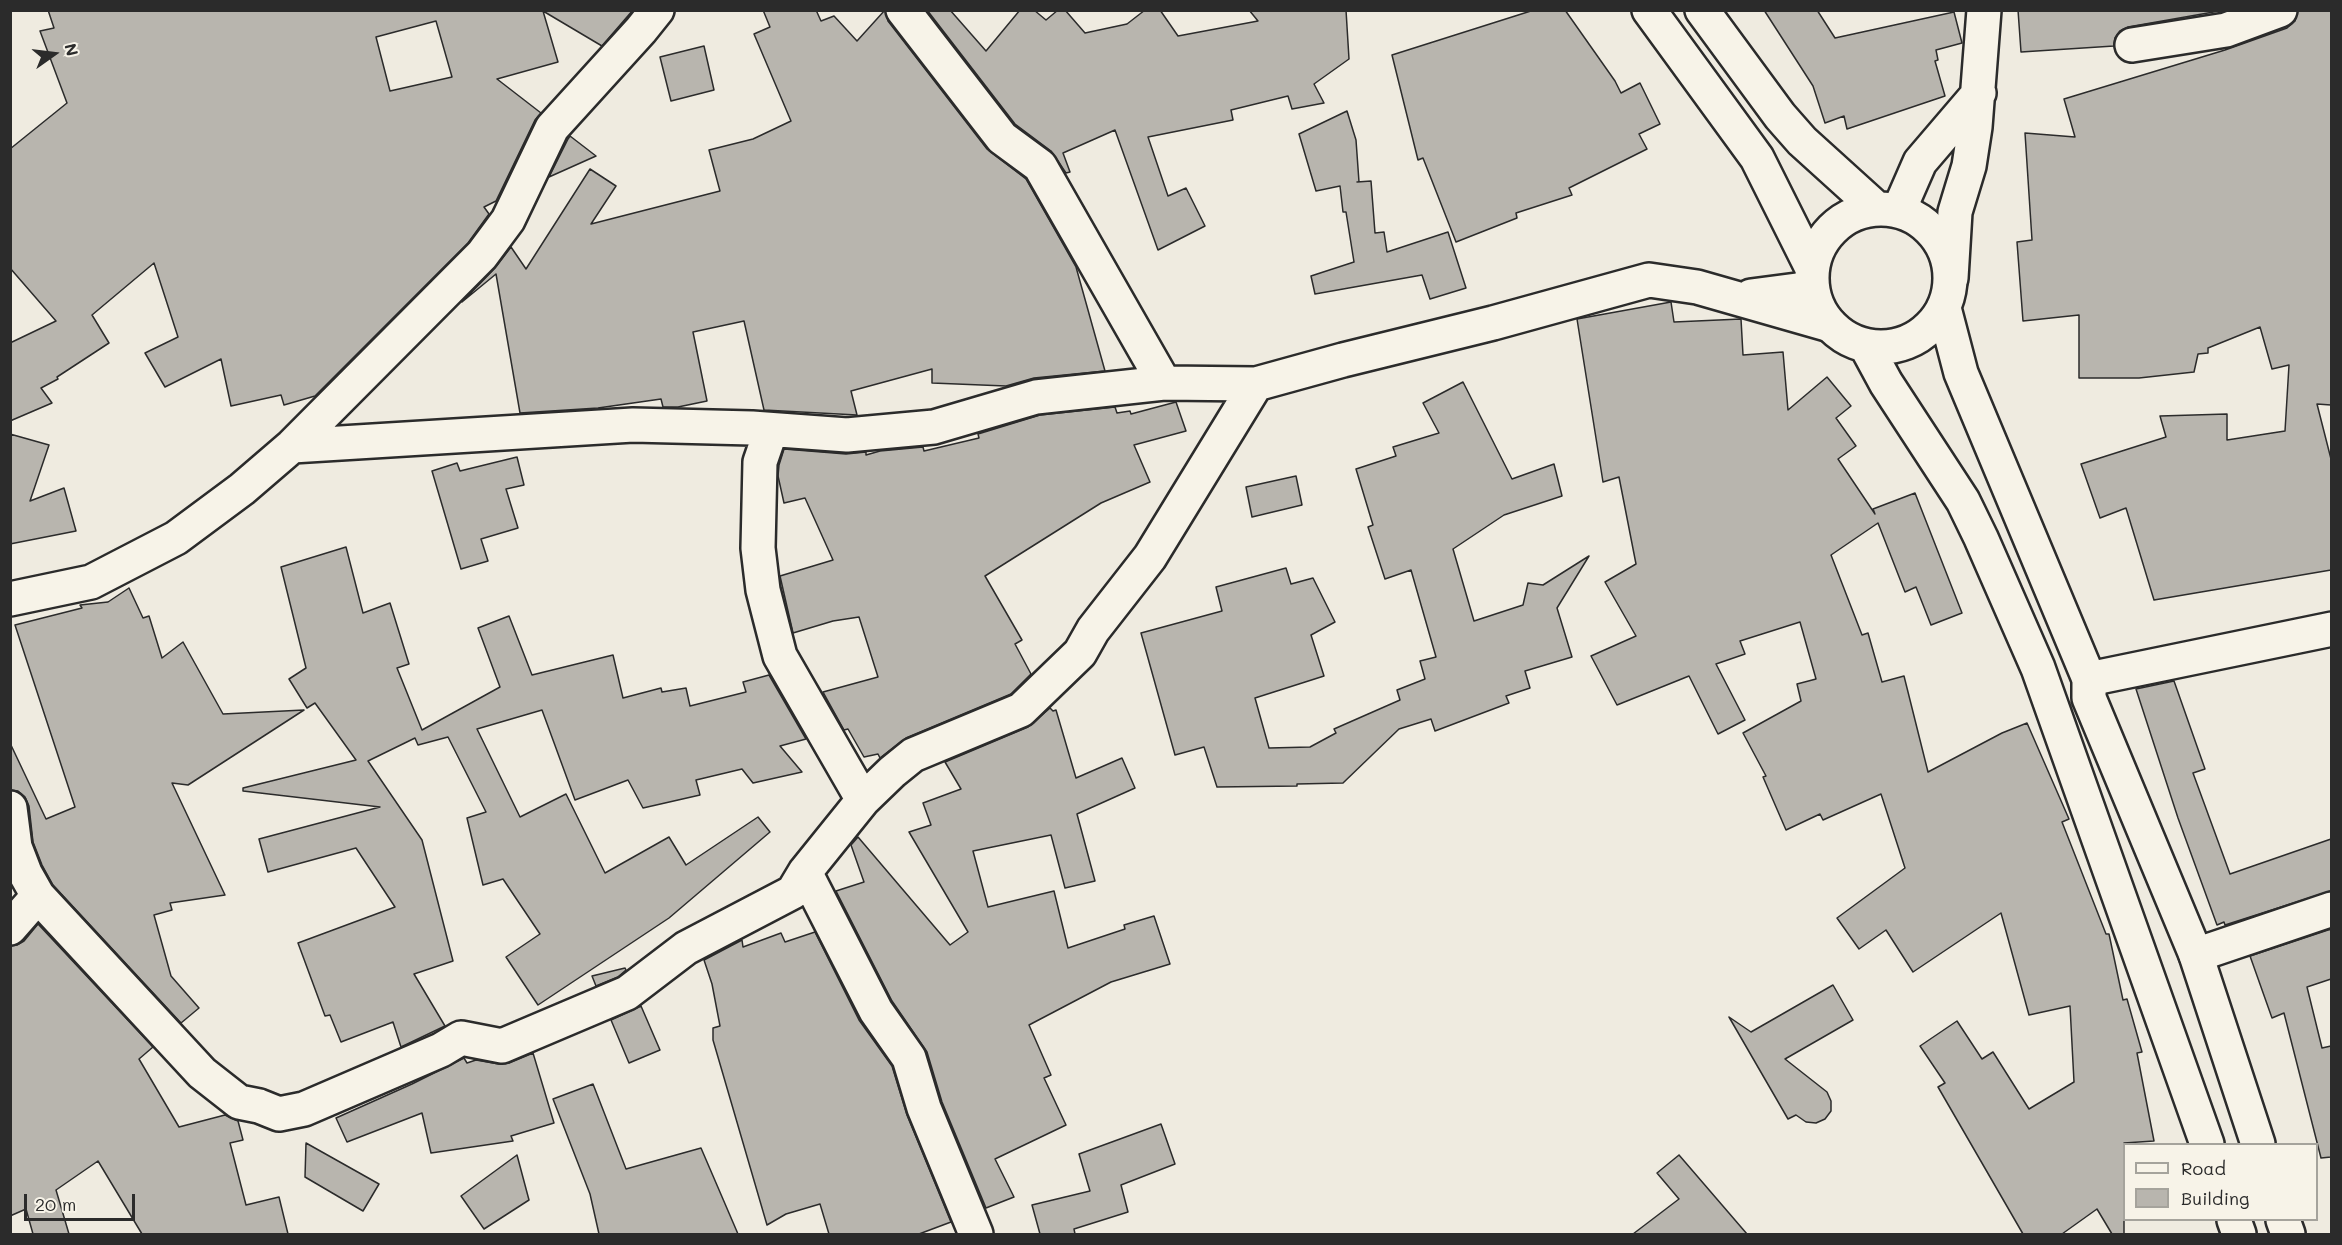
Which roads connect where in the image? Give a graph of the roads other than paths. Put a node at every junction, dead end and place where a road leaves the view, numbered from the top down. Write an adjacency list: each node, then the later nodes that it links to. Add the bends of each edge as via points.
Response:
1 (657, 10): 18 (main road, via 552,128 508,220 482,255)
2 (903, 10): 15 (main road, via 1002,138 1040,166)
3 (1648, 10): 10 (main road, via 1757,158)
4 (1702, 10): 9 (main road, via 1779,116 1802,141)
5 (1984, 10): 8 (main road)
6 (2280, 10): 7 (main road, via 2226,30)
7 (2132, 45)
8 (1979, 93): 9 (main road, via 1920,162); 11 (main road, via 1969,166 1956,212)
9 (1888, 209): 10 (main road, via 1853,213 1833,227 1819,245); 11 (main road, via 1920,220 1936,236 1947,256)
10 (1812, 278): 12 (main road); 13 (main road, via 1818,307)
11 (1947, 293): 14 (main road, via 1930,327 1911,341 1890,347); 21 (main road, via 1960,373)
12 (1740, 298): 13 (main road); 16 (main road, via 1648,280)
13 (1830, 325): 14 (main road)
14 (1866, 346): 29 (main road, via 1963,501 2038,668)
15 (1164, 383): 16 (main road); 17 (main road, via 1036,397 934,427 847,435)
16 (1256, 384): 22 (main road, via 1150,557 1093,630 1080,653 1021,710 913,755)
17 (771, 429): 18 (main road, via 633,425); 22 (main road, via 760,462 758,548 763,590 780,657)
18 (292, 446): 19 (main road, via 176,538 91,582)
19 (10, 599)
20 (2331, 629): 21 (main road)
21 (2089, 679): 28 (main road, via 2089,698)
22 (863, 800): 24 (main road)
23 (10, 808): 25 (main road, via 15,847)
24 (805, 872): 25 (main road, via 793,892 686,948 627,993 502,1046 461,1038 304,1109 279,1114 239,1102 202,1073); 31 (main road, via 876,1011 909,1058 924,1108)
25 (38, 896): 27 (main road)
26 (2331, 909): 28 (main road)
27 (10, 928)
28 (2196, 955): 30 (main road)
29 (2207, 1143)
30 (2258, 1143)
31 (976, 1234)

